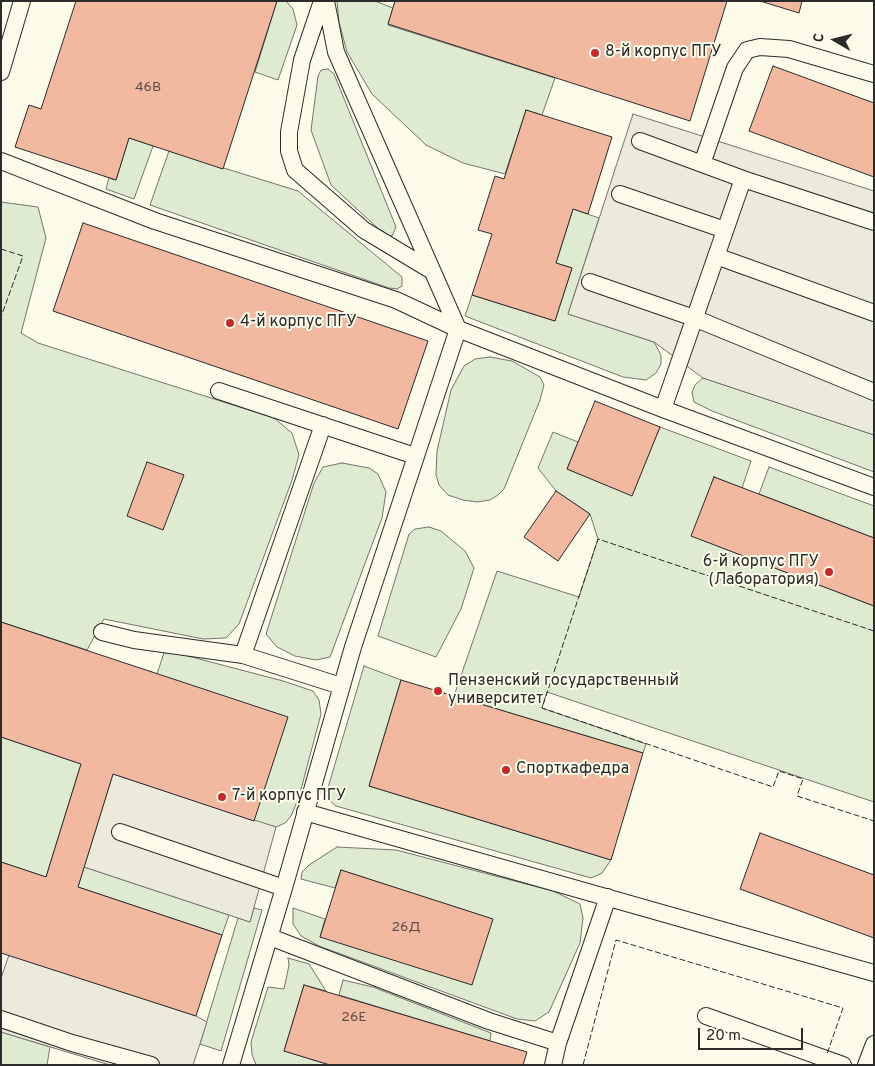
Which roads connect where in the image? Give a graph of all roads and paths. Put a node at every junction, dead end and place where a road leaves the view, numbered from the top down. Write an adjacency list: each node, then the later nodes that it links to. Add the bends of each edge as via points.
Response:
1 (22, 1): 4 (lane)
2 (322, 1): 14 (lane, via 302,60 289,132 289,151 295,170 364,230)
3 (326, 1): 14 (lane, via 336,52)
4 (1, 72)
5 (874, 74): 8 (lane, via 789,49 760,46 747,50 735,68)
6 (640, 140): 8 (lane)
7 (1, 161): 18 (lane, via 155,221 396,300)
8 (702, 164): 9 (lane)
9 (743, 179): 11 (lane); 12 (lane)
10 (620, 194): 12 (lane)
11 (874, 222)
12 (725, 230): 13 (lane)
13 (716, 256): 16 (lane); 17 (lane)
14 (432, 271): 18 (lane)
15 (590, 282): 17 (lane)
16 (874, 313)
17 (694, 318): 20 (lane); 21 (lane)
18 (458, 329): 21 (lane); 23 (lane)
19 (218, 391): 22 (lane)
20 (874, 392)
21 (663, 409): 24 (lane)
22 (323, 426): 23 (lane); 26 (lane)
23 (415, 456): 27 (lane)
24 (874, 487)
25 (102, 632): 26 (lane, via 134,640)
26 (243, 655): 27 (lane)
27 (342, 686): 28 (lane)
28 (305, 812): 30 (lane); 31 (lane)
29 (120, 832): 30 (lane)
30 (284, 888): 32 (lane)
31 (608, 897): 33 (lane); 36 (lane)
32 (270, 937): 36 (lane, via 489,1021); 39 (lane)
33 (874, 973)
34 (706, 1016): 41 (lane)
35 (1, 1019): 38 (lane)
36 (558, 1043): 40 (lane)
37 (874, 1044): 42 (lane)
38 (151, 1065)
39 (231, 1065)
40 (553, 1065)
41 (843, 1065)
42 (866, 1065)

